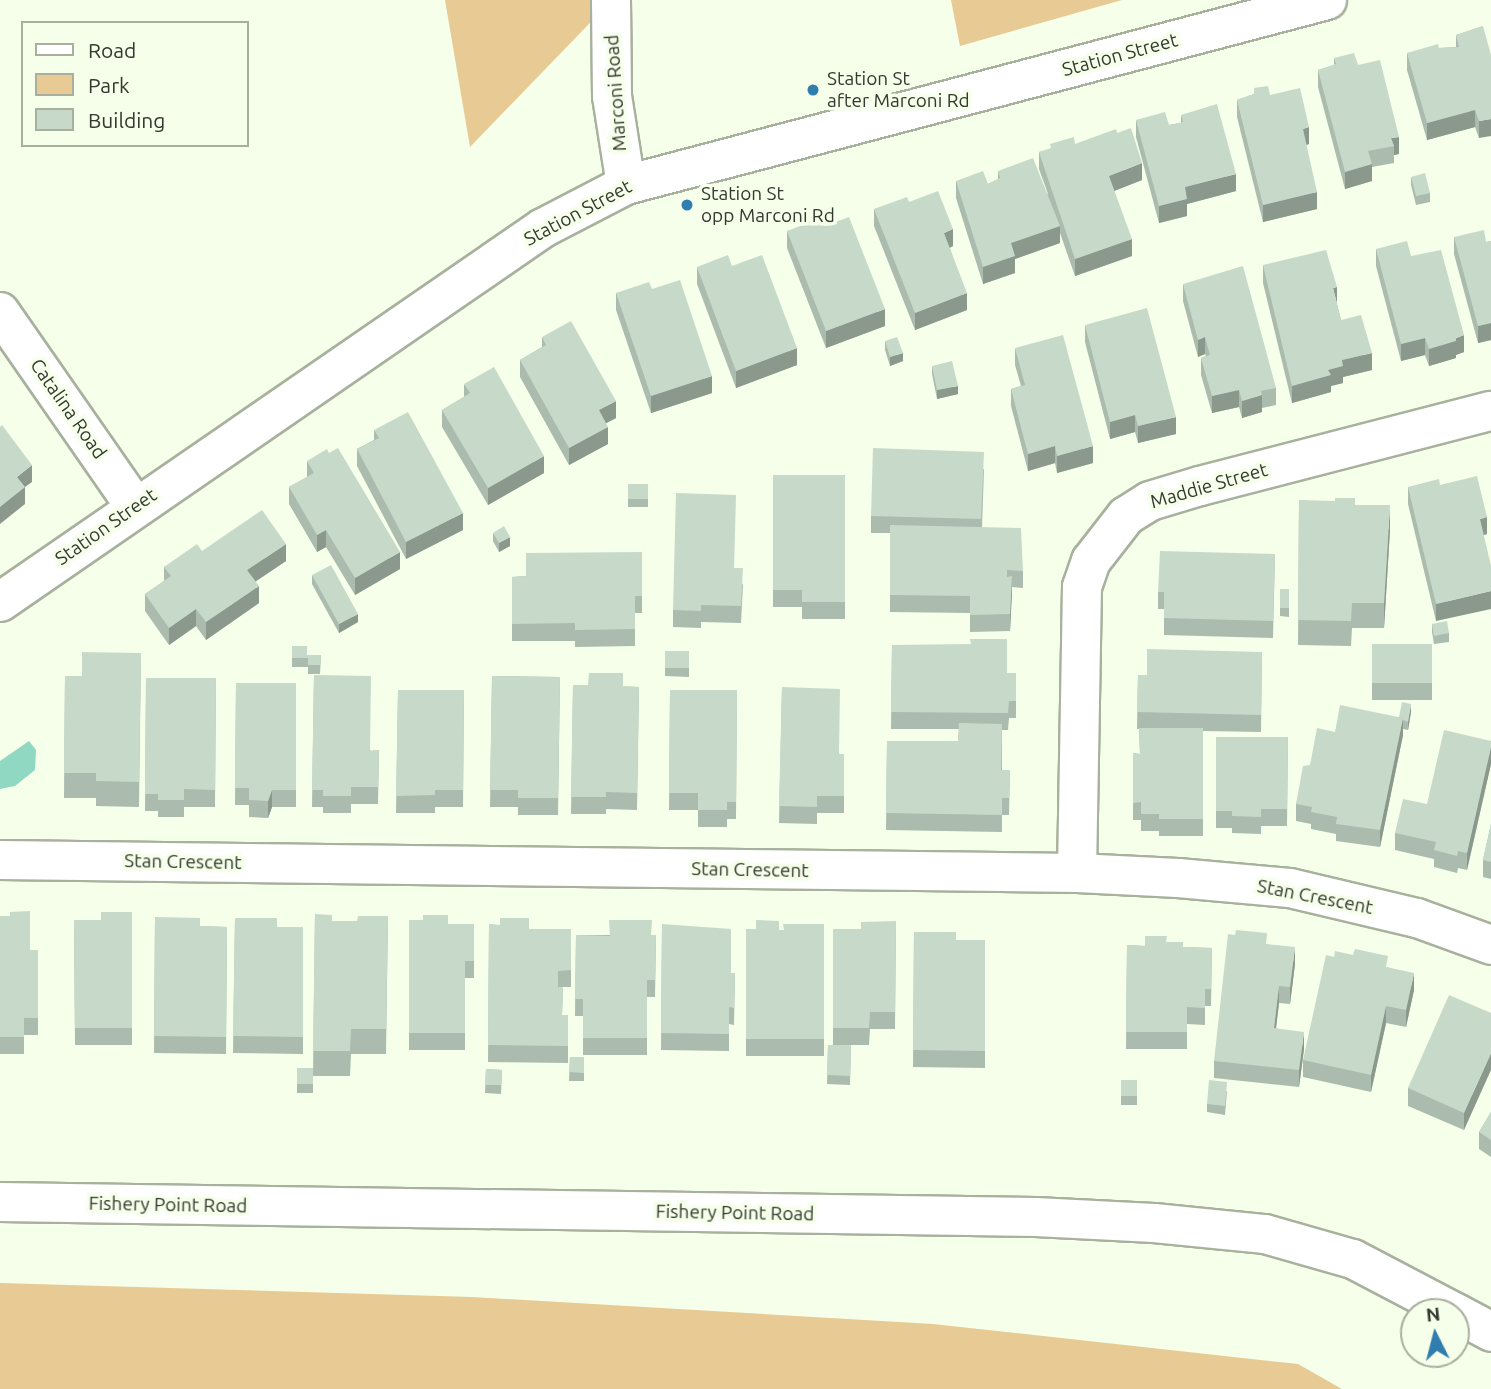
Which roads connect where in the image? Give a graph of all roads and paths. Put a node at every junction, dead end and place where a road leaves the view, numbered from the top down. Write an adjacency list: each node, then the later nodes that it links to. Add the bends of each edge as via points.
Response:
1 (611, 0): 3 (street, Marconi Road, via 612,96)
2 (1327, 0): 3 (street, Station Street)
3 (626, 185): 6 (street, Station Street, via 543,228)
4 (0, 312): 6 (street, Catalina Road)
5 (1491, 411): 9 (street, Maddie Street, via 1200,486 1150,501 1126,516 1091,561 1082,587)
6 (135, 506): 7 (street, Station Street)
7 (0, 602)
8 (0, 860): 9 (street, Stan Crescent)
9 (1077, 873): 10 (street, Stan Crescent, via 1290,888 1417,918)
10 (1491, 945)
11 (0, 1202): 12 (street, Fishery Point Road, via 1036,1217 1154,1223 1265,1234 1353,1259)
12 (1427, 1298)
13 (1470, 1321): 14 (street, Fishery Point Road)
14 (1491, 1332)

